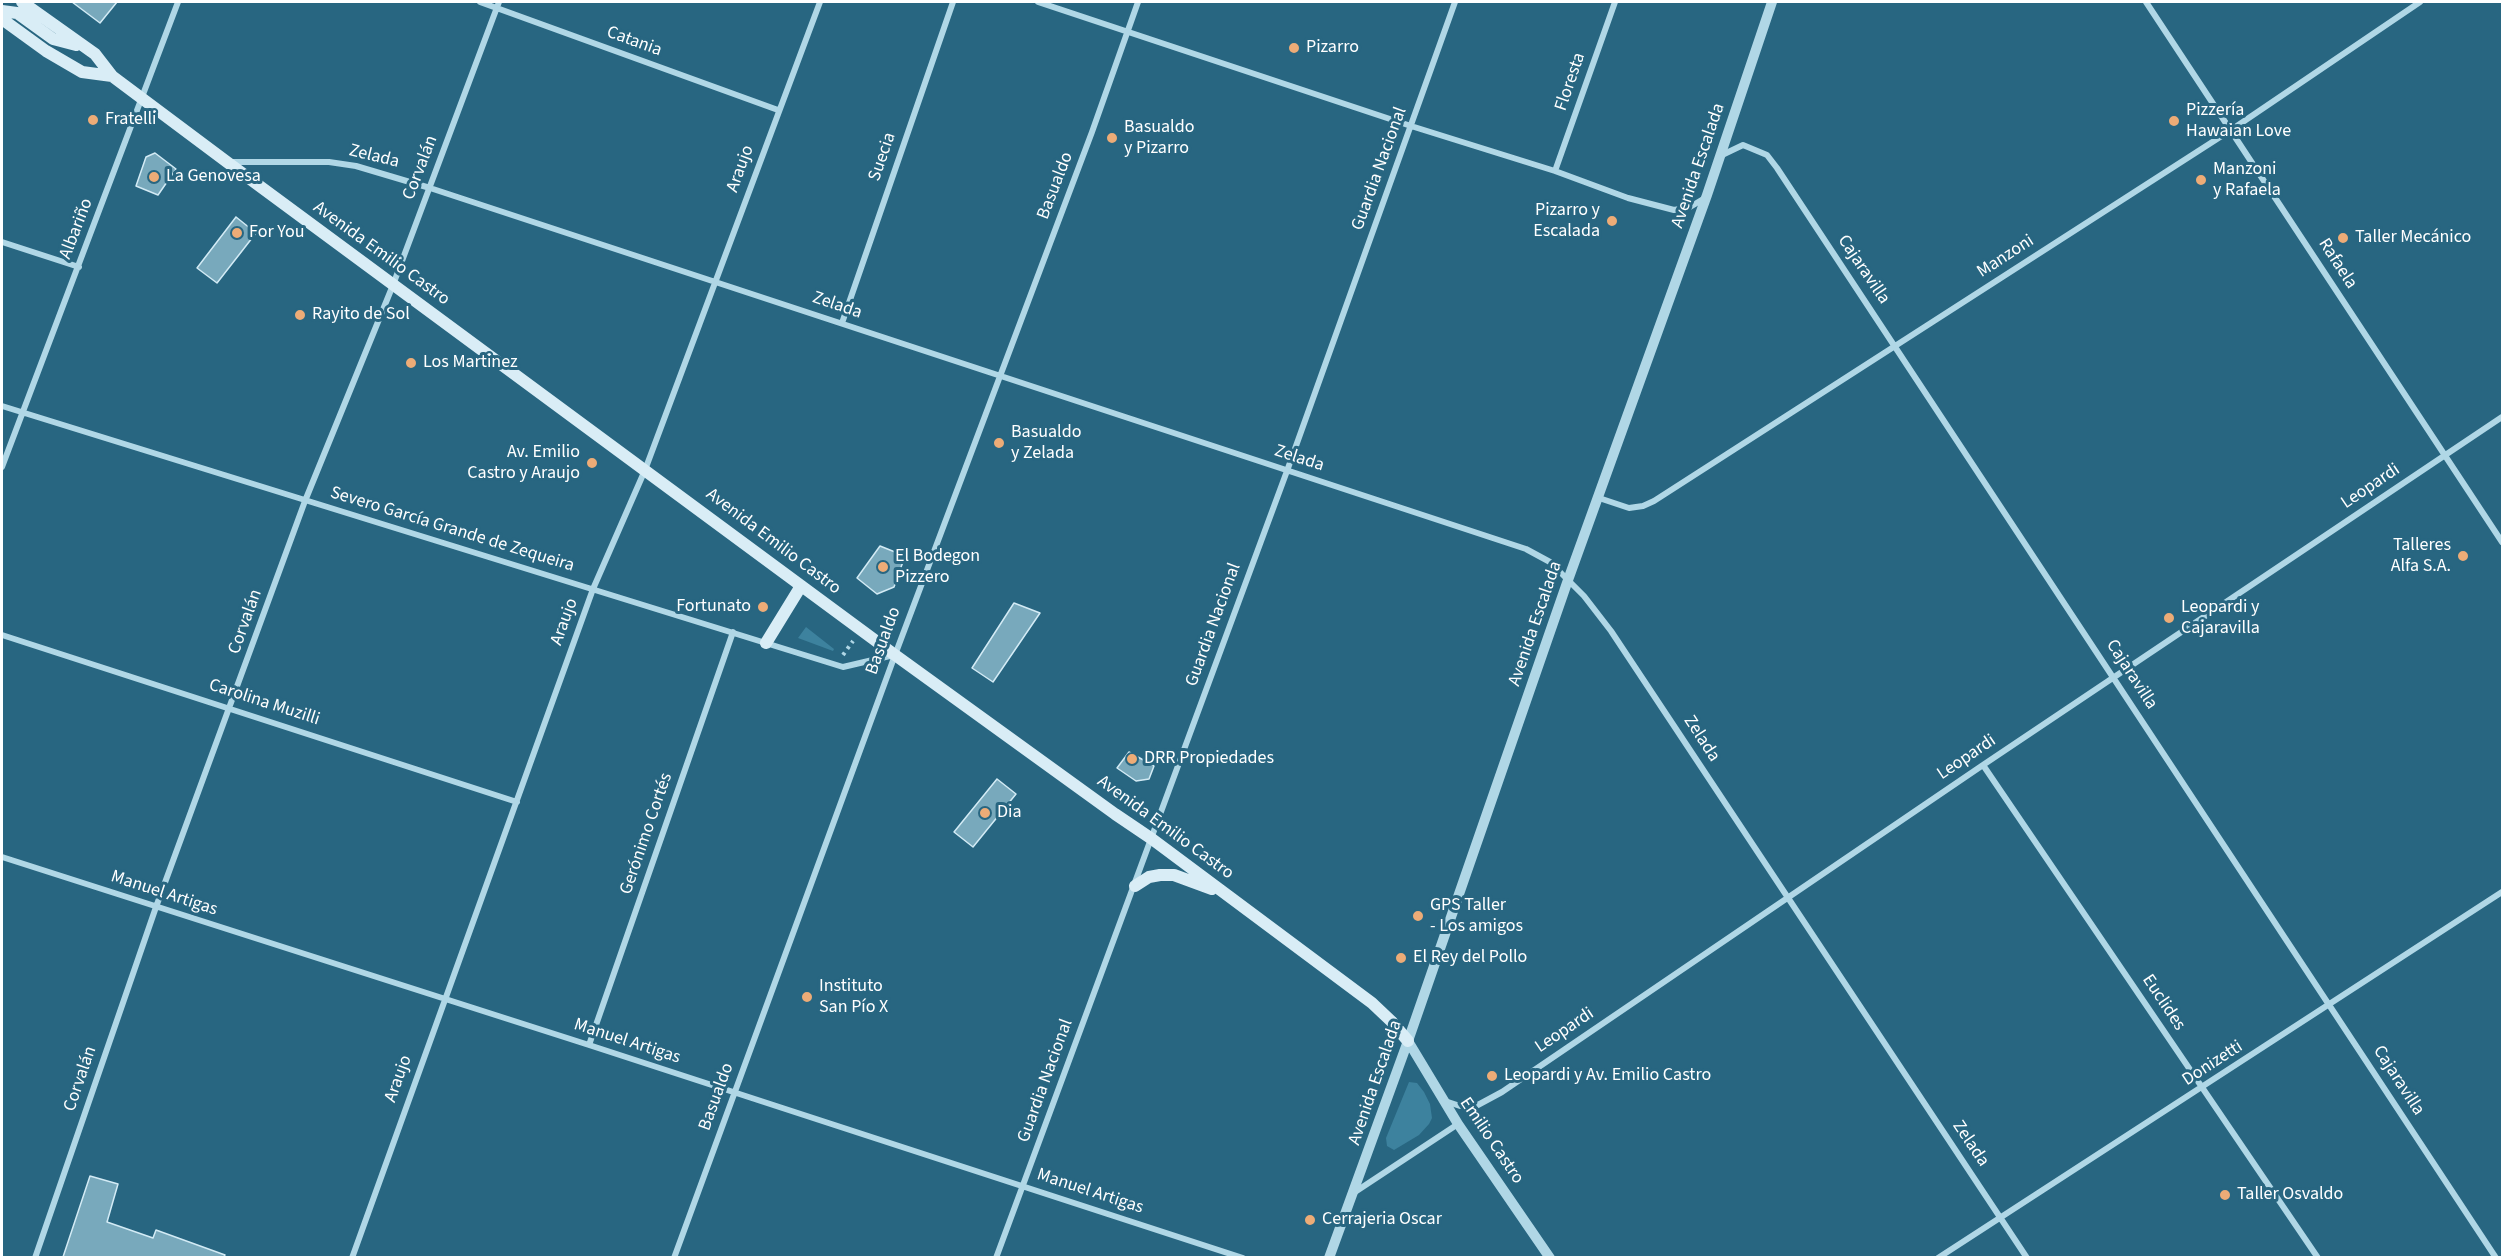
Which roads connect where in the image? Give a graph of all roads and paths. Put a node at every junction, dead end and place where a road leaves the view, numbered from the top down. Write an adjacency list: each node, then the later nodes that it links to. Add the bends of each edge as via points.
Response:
1 (22, 2): 17 (main road, Avenida Emilio Castro)
2 (178, 2): 19 (street, Albariño)
3 (480, 2): 13 (street, Catania)
4 (820, 2): 20 (street, Araujo)
5 (953, 2): 32 (street, Suecia)
6 (1038, 2): 16 (street)
7 (1138, 2): 16 (street, Basualdo)
8 (1455, 2): 21 (street, Guardia Nacional)
9 (1615, 2): 25 (street, Floresta)
10 (1772, 2): 23 (street, Avenida Escalada)
11 (2146, 2): 22 (street, Rafaela)
12 (2420, 2): 22 (street, Manzoni)
13 (498, 5): 20 (street, Catania); 26 (street, Corvalán)
14 (2, 11): 17 (main road, via 17,13 53,39)
15 (2, 19): 18 (main road, Avenida Emilio Castro, via 82,72)
16 (1127, 33): 21 (street); 34 (street, Basualdo)
17 (81, 45): 18 (main road, Avenida Emilio Castro, via 95,54)
18 (112, 76): 19 (main road, Avenida Emilio Castro)
19 (142, 99): 24 (main road, Avenida Emilio Castro); 29 (street, Albariño)
20 (778, 110): 30 (street, Araujo)
21 (1411, 126): 25 (street); 41 (street, Guardia Nacional)
22 (2231, 130): 33 (street, Manzoni); 38 (street, Rafaela)
23 (1720, 156): 27 (street, Avenida Escalada); 33 (street, Cajaravilla, via 1743,145 1767,155)
24 (227, 162): 26 (street, Zelada, via 329,162); 31 (main road, Avenida Emilio Castro)
25 (1555, 171): 27 (street, via 1674,210 1690,207)
26 (430, 188): 30 (street, Zelada); 31 (street, Corvalán)
27 (1707, 195): 42 (street, Avenida Escalada)
28 (2, 242): 29 (street)
29 (79, 267): 36 (street, Albariño)
30 (716, 281): 32 (street, Zelada); 40 (street, Araujo)
31 (393, 285): 40 (main road, Avenida Emilio Castro); 43 (street, Corvalán)
32 (842, 323): 34 (street, Zelada)
33 (1896, 345): 42 (street, Manzoni, via 1654,501 1629,508); 54 (street, Cajaravilla)
34 (1000, 376): 41 (street, Zelada); 52 (street, Basualdo)
35 (2, 406): 36 (street, Severo García Grande de Zequeira)
36 (22, 412): 39 (street, Albariño); 43 (street, Severo García Grande de Zequeira)
37 (2502, 417): 38 (street, Leopardi)
38 (2445, 456): 44 (street, Rafaela); 54 (street, Leopardi)
39 (2, 467)
40 (645, 470): 46 (main road, Avenida Emilio Castro); 47 (street, Araujo)
41 (1287, 471): 45 (street, Zelada, via 1526,549 1550,562); 58 (street, Guardia Nacional)
42 (1599, 498): 45 (street, Avenida Escalada)
43 (305, 501): 47 (street, Severo García Grande de Zequeira); 55 (street, Corvalán)
44 (2502, 542)
45 (1568, 580): 63 (street, Zelada, via 1611,631); 67 (street, Avenida Escalada)
46 (801, 586): 48 (main road, Avenida Emilio Castro); 51 (main road)
47 (593, 589): 49 (street, Severo García Grande de Zequeira); 57 (street, Araujo)
48 (861, 630): 52 (main road, Avenida Emilio Castro); 53 (path, via 843,655)
49 (733, 632): 51 (street, Severo García Grande de Zequeira); 68 (street, Gerónimo Cortés)
50 (2, 635): 55 (street, Carolina Muzilli)
51 (766, 643): 53 (street, Severo García Grande de Zequeira)
52 (895, 655): 53 (street); 58 (main road, Avenida Emilio Castro); 70 (street, Basualdo)
53 (843, 667)
54 (2115, 678): 56 (street, Leopardi); 66 (street, Cajaravilla)
55 (231, 708): 57 (street, Carolina Muzilli); 64 (street, Corvalán)
56 (1983, 765): 63 (street, Leopardi); 69 (street, Euclides)
57 (517, 802): 65 (street, Araujo)
58 (1152, 839): 60 (street, Guardia Nacional); 62 (main road, Avenida Emilio Castro)
59 (2, 857): 64 (street, Manuel Artigas)
60 (1135, 886): 62 (main road, via 1149,877 1174,875); 73 (street, Guardia Nacional)
61 (2502, 892): 66 (street, Donizetti)
62 (1227, 895): 67 (main road, Avenida Emilio Castro, via 1371,1003)
63 (1787, 898): 71 (street, Leopardi, via 1502,1092 1476,1106); 75 (street, Zelada)
64 (156, 908): 65 (street, Manuel Artigas); 76 (street, Corvalán)
65 (443, 1000): 68 (street, Manuel Artigas); 77 (street, Araujo)
66 (2331, 1006): 69 (street, Donizetti); 86 (street, Cajaravilla)
67 (1408, 1041): 71 (street, Emilio Castro); 74 (street, Avenida Escalada)
68 (589, 1045): 70 (street, Manuel Artigas)
69 (2203, 1088): 75 (street, Donizetti); 85 (street, Euclides)
70 (734, 1094): 73 (street, Manuel Artigas); 78 (street, Basualdo)
71 (1444, 1101): 72 (street, Emilio Castro)
72 (1458, 1124): 74 (street); 82 (street, Emilio Castro)
73 (1023, 1186): 79 (street, Guardia Nacional); 80 (street, Manuel Artigas)
74 (1355, 1192): 81 (street, Avenida Escalada)
75 (2000, 1217): 83 (street, Donizetti); 84 (street, Zelada)
76 (35, 1257)
77 (351, 1257)
78 (674, 1257)
79 (996, 1257)
80 (1243, 1257)
81 (1329, 1257)
82 (1550, 1257)
83 (1938, 1257)
84 (2027, 1257)
85 (2318, 1257)
86 (2496, 1257)

